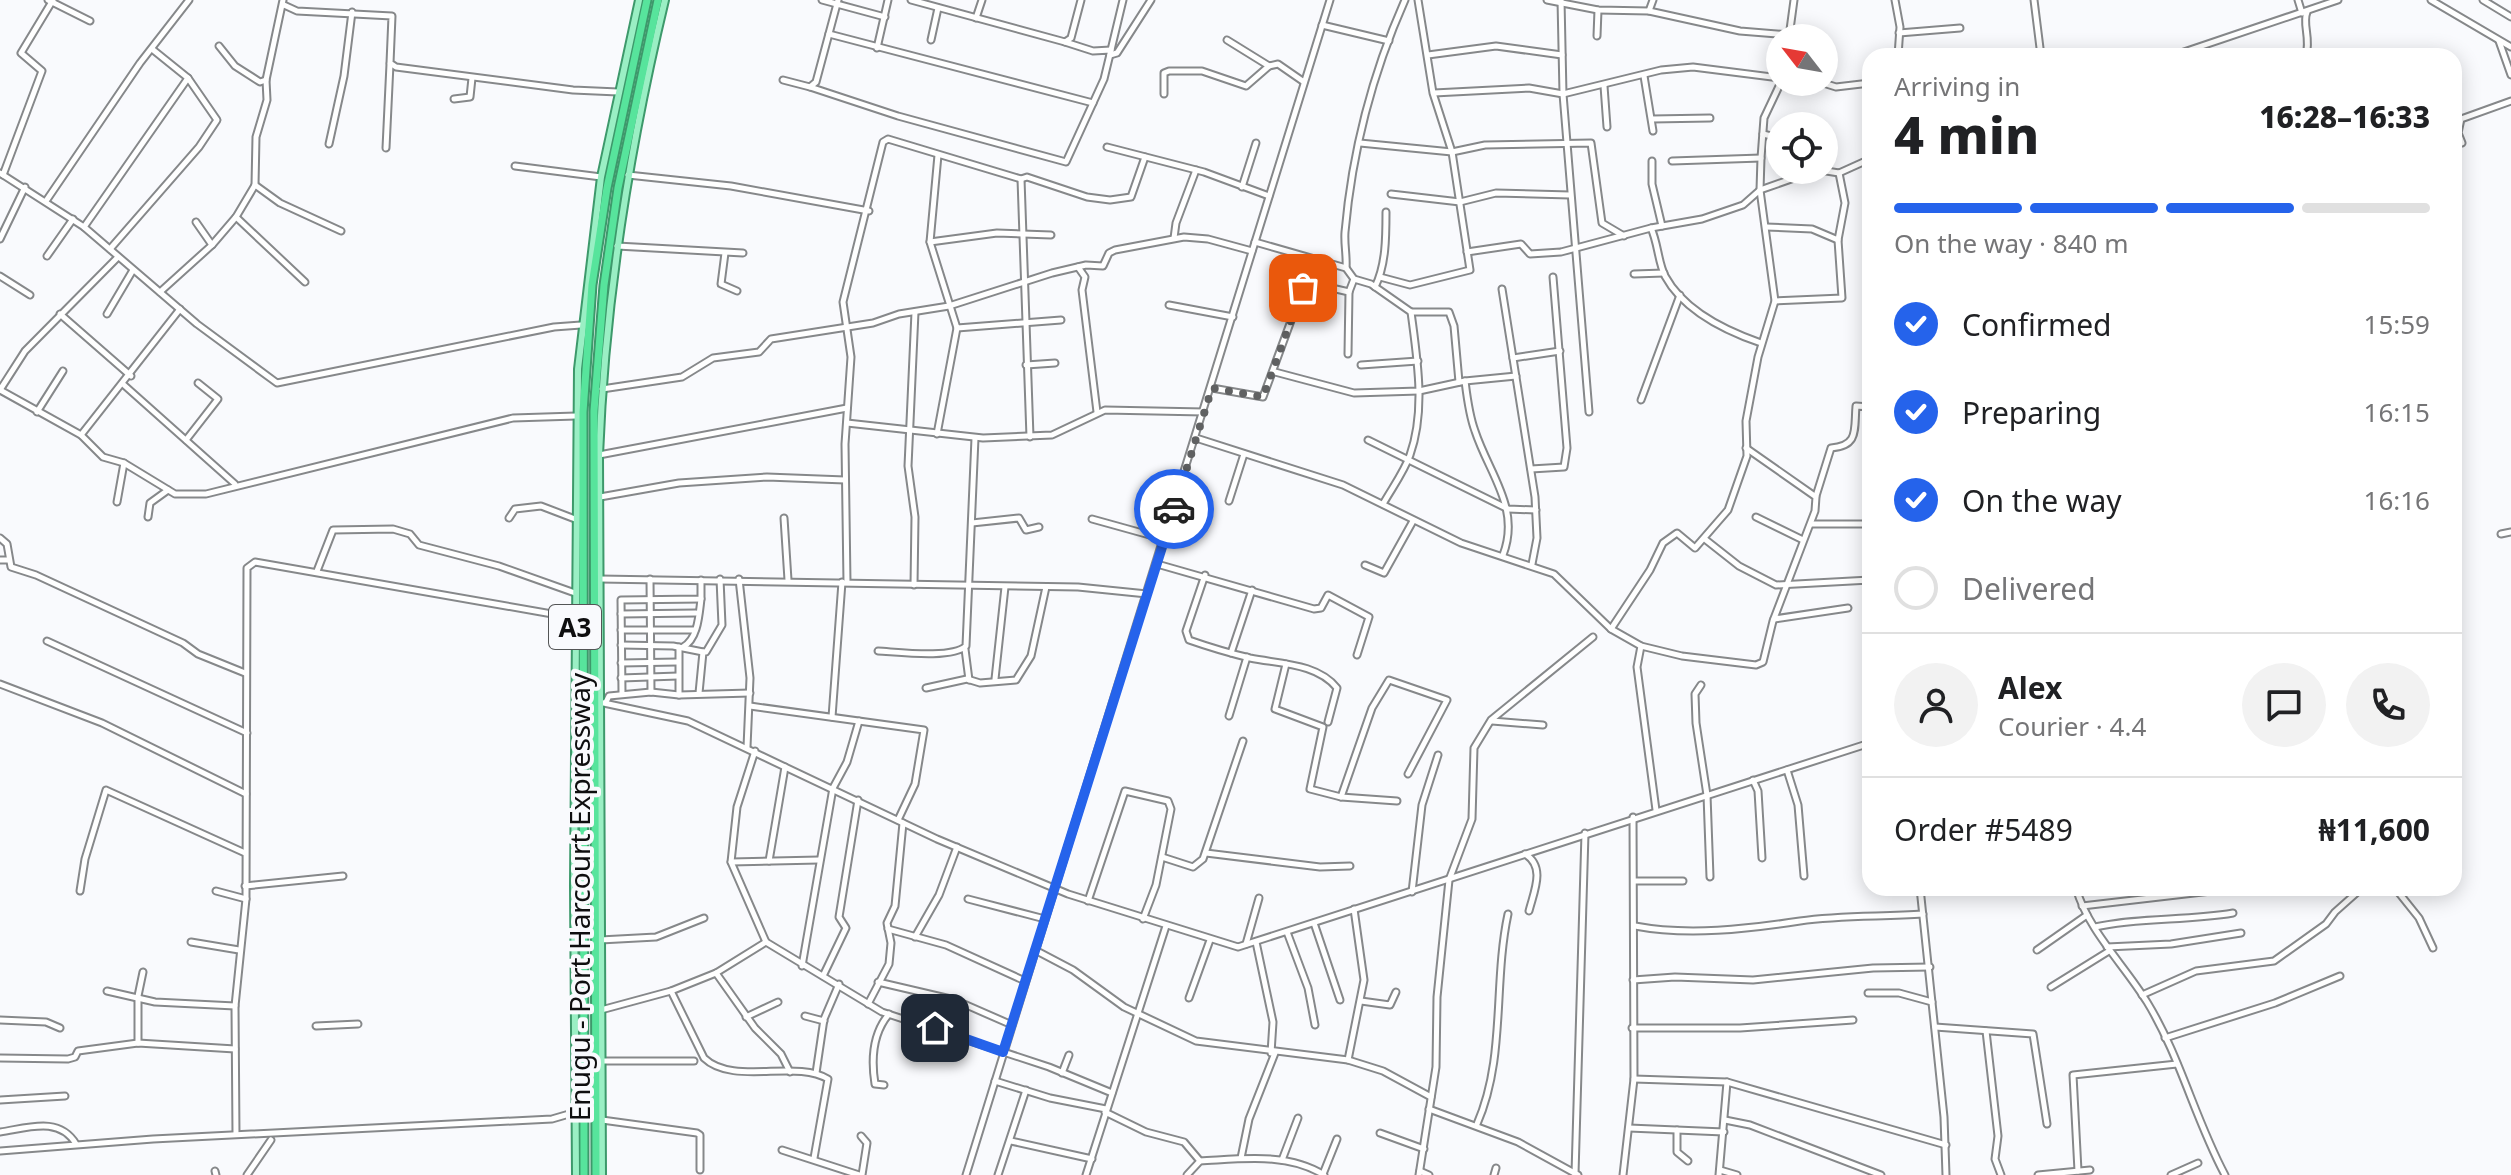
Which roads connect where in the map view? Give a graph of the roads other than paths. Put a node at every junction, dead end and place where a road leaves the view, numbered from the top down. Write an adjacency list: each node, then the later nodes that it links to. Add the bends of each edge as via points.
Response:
1 (189, 0): 57 (street)
2 (639, 0): 72 (main road, Enugu - Port Harcourt Expressway / A3)
3 (647, 0): 72 (highway, Enugu - Port Harcourt Expressway)
4 (658, 0): 74 (highway, Enugu - Port Harcourt Expressway)
5 (665, 0): 74 (main road, Enugu - Port Harcourt Expressway / A3)
6 (822, 0): 27 (street)
7 (888, 0): 34 (street)
8 (911, 0): 29 (street)
9 (982, 0): 36 (street)
10 (1081, 0): 49 (street, via 1071,38)
11 (1123, 0): 58 (street)
12 (1151, 0): 58 (street, via 1117,53)
13 (1330, 0): 39 (street)
14 (1405, 0): 48 (street)
15 (1418, 0): 59 (street)
16 (1547, 0): 28 (street)
17 (1653, 0): 31 (street)
18 (1794, 0): 38 (street)
19 (1895, 0): 41 (street)
20 (2034, 0): 54 (street)
21 (2298, 0): 33 (street)
22 (2338, 0): 33 (street)
23 (2431, 0): 47 (street)
24 (2483, 0): 35 (street)
25 (51, 1): 37 (street); 107 (street, via 21,53 42,71)
26 (284, 2): 32 (street, via 297,11); 68 (street)
27 (837, 2): 34 (street); 42 (street)
28 (1561, 2): 30 (street); 60 (street)
29 (937, 5): 36 (street); 45 (street)
30 (1598, 10): 31 (street); 44 (street)
31 (1649, 11): 43 (street)
32 (352, 12): 61 (street, via 392,16); 94 (street)
33 (2304, 12): 55 (street); 56 (street)
34 (885, 17): 52 (street)
35 (2511, 17)
36 (976, 18): 49 (street)
37 (90, 21)
38 (1791, 24)
39 (1322, 25): 48 (street); 70 (street)
40 (1960, 28): 41 (street)
41 (1899, 33): 53 (street)
42 (829, 34): 52 (street); 75 (street)
43 (1766, 34)
44 (1597, 36)
45 (931, 40)
46 (1227, 40): 62 (street)
47 (2499, 40): 51 (street); 63 (street)
48 (1389, 41): 93 (street)
49 (1065, 42): 58 (street)
50 (219, 46): 68 (street, via 245,74)
51 (2511, 47)
52 (877, 48): 83 (street)
53 (1898, 48)
54 (2040, 48)
55 (2196, 48)
56 (2308, 48)
57 (152, 49): 65 (street); 119 (street)
58 (1110, 52): 83 (street)
59 (1428, 55): 60 (street, via 1496,46); 77 (street)
60 (1562, 55): 79 (street)
61 (390, 63): 66 (street); 96 (street)
62 (1269, 66): 70 (street, via 1278,64); 78 (street, via 1246,86 1202,71 1169,71 1164,73)
63 (2511, 75)
64 (1644, 76): 67 (street, via 1693,67); 73 (street); 85 (street)
65 (188, 78): 127 (street); 141 (street, via 216,123)
66 (472, 78): 72 (street); 81 (street, via 470,97)
67 (1766, 78)
68 (266, 80): 112 (street, via 267,100 256,137)
69 (783, 80): 75 (street)
70 (1304, 82): 118 (street)
71 (1862, 84): 76 (street)
72 (622, 86): 109 (main road, Enugu - Port Harcourt Expressway / A3); 504 (highway, Enugu - Port Harcourt Expressway / A3, via 592,285 582,451)
73 (1604, 86): 79 (street); 87 (street)
74 (642, 87): 108 (main road, Enugu - Port Harcourt Expressway / A3); 505 (highway, Enugu - Port Harcourt Expressway / A3, via 604,285 592,448)
75 (810, 87): 83 (street, via 1066,162)
76 (1838, 87)
77 (1433, 93): 79 (street, via 1529,88); 97 (street)
78 (1164, 94)
79 (1563, 94): 91 (street)
80 (1773, 96): 89 (street)
81 (454, 99)
82 (2511, 101): 86 (street)
83 (1093, 103)
84 (1710, 118): 85 (street)
85 (1652, 119): 88 (street)
86 (2462, 119)
87 (1607, 127)
88 (1653, 131)
89 (1763, 134): 90 (street); 100 (street)
90 (1766, 135)
91 (1569, 141): 97 (street); 117 (street); 133 (street, via 1591,143 1602,223)
92 (1256, 143): 114 (street)
93 (1360, 143): 97 (street); 150 (street, via 1345,236)
94 (329, 144)
95 (1107, 147): 99 (street)
96 (386, 148)
97 (1452, 152): 120 (street)
98 (938, 155): 110 (street); 121 (street, via 888,139 883,142); 137 (street)
99 (1145, 157): 105 (street); 110 (street, via 1127,199 1087,197)
100 (1761, 158): 102 (street); 115 (street)
101 (1652, 161): 126 (street)
102 (1672, 161)
103 (1862, 163): 106 (street)
104 (515, 166): 109 (street)
105 (1196, 170): 114 (street); 134 (street)
106 (1839, 173): 136 (street, via 1845,203)
107 (2, 174): 113 (street)
108 (628, 175): 121 (street, via 731,186); 140 (main road, Enugu - Port Harcourt Expressway / A3)
109 (601, 177): 178 (main road, Enugu - Port Harcourt Expressway / A3)
110 (1021, 179): 131 (street)
111 (1778, 184): 115 (street)
112 (255, 185): 123 (street); 130 (street, via 280,203)
113 (25, 187): 119 (street); 135 (street)
114 (1242, 187): 118 (street)
115 (1760, 190): 126 (street, via 1743,205); 128 (street)
116 (1391, 194): 120 (street)
117 (1570, 195): 120 (street, via 1496,193); 142 (street)
118 (1269, 196): 138 (street)
119 (46, 201): 124 (street)
120 (1460, 202): 144 (street)
121 (869, 211): 179 (street, via 843,302)
122 (1386, 212): 155 (street)
123 (236, 217): 139 (street); 159 (street)
124 (73, 219): 127 (street); 147 (street)
125 (196, 222): 139 (street)
126 (1662, 226): 129 (street)
127 (84, 227): 141 (street)
128 (1766, 227): 136 (street, via 1812,229); 167 (street)
129 (1651, 228): 133 (street); 152 (street)
130 (341, 231)
131 (1022, 233): 132 (street); 137 (street); 158 (street)
132 (1051, 235)
133 (1625, 237): 142 (street)
134 (1174, 238): 143 (street, via 1200,237); 149 (street, via 1109,253 1103,266)
135 (0, 239)
136 (1838, 240): 167 (street, via 1842,298)
137 (930, 242): 169 (street)
138 (1255, 242): 143 (street); 150 (street)
139 (212, 245): 163 (street)
140 (616, 246): 145 (street); 197 (main road, Enugu - Port Harcourt Expressway / A3)
141 (110, 249): 148 (street)
142 (1577, 249): 144 (street, via 1530,254 1521,244); 206 (street)
143 (1252, 251): 175 (street)
144 (1467, 252): 155 (street, via 1470,271 1443,279 1410,285)
145 (725, 253): 146 (street); 162 (street, via 721,284)
146 (743, 253)
147 (47, 256)
148 (118, 257): 151 (street); 173 (street)
149 (1078, 267): 158 (street); 204 (street, via 1085,277 1082,290)
150 (1346, 268): 157 (street)
151 (133, 270): 163 (street); 174 (street)
152 (1664, 273): 153 (street); 166 (street)
153 (1634, 274)
154 (0, 276): 165 (street)
155 (1380, 277): 160 (street)
156 (1553, 277): 182 (street)
157 (1354, 279): 160 (street); 164 (street)
158 (1025, 281): 169 (street); 177 (street)
159 (305, 282)
160 (1375, 287): 172 (street)
161 (1502, 289): 184 (street)
162 (737, 291)
163 (160, 292): 170 (street)
164 (1349, 292): 183 (street); 190 (street, via 1307,284)
165 (30, 295)
166 (1680, 295): 181 (street, via 1710,320); 200 (street)
167 (1775, 301): 181 (street)
168 (1169, 305): 175 (street)
169 (949, 306): 171 (street); 180 (street)
170 (180, 309): 178 (street, via 277,383); 191 (street)
171 (915, 312): 179 (street); 209 (street)
172 (1411, 312): 185 (street); 193 (street, via 1449,312)
173 (60, 314): 191 (street); 198 (street, via 25,351)
174 (107, 314)
175 (1233, 317): 196 (street)
176 (1061, 320): 177 (street)
177 (1025, 324): 180 (street); 187 (street)
178 (581, 325): 207 (main road, Enugu - Port Harcourt Expressway / A3)
179 (846, 327): 197 (street, via 771,339 759,352 713,358 682,377); 202 (street, via 851,357)
180 (957, 328): 210 (street)
181 (1761, 343): 217 (street)
182 (1560, 351): 184 (street); 222 (street, via 1567,432 1564,467)
183 (1348, 354)
184 (1513, 358): 192 (street)
185 (1418, 361): 188 (street); 199 (street)
186 (1055, 363): 187 (street)
187 (1026, 365): 212 (street)
188 (1361, 365)
189 (63, 371): 203 (street)
190 (1275, 372): 196 (street, via 1258,399); 199 (street, via 1354,393)
191 (131, 376): 195 (street)
192 (1516, 376): 193 (street); 222 (street)
193 (1462, 381): 199 (street); 231 (street, via 1474,430)
194 (198, 383): 215 (street, via 218,399)
195 (124, 385): 211 (street); 215 (street)
196 (1212, 388): 205 (street)
197 (602, 389): 219 (main road, Enugu - Port Harcourt Expressway / A3)
198 (0, 390): 203 (street)
199 (1419, 391): 220 (street)
200 (1641, 400)
201 (1862, 406): 227 (street, via 1856,406 1851,443 1831,448)
202 (847, 408): 208 (street); 219 (street)
203 (37, 412): 211 (street)
204 (1097, 412): 205 (street); 212 (street, via 1068,430)
205 (1204, 412): 214 (street)
206 (1589, 412)
207 (576, 416): 224 (street, via 513,418); 237 (main road, Enugu - Port Harcourt Expressway / A3)
208 (847, 423): 209 (street); 223 (street)
209 (910, 431): 210 (street); 267 (street)
210 (937, 434): 213 (street)
211 (81, 435): 221 (street, via 103,457)
212 (1030, 437): 213 (street)
213 (975, 438): 240 (street)
214 (1196, 438): 218 (street); 247 (street)
215 (186, 440): 224 (street)
216 (1368, 440): 220 (street)
217 (1746, 448): 227 (street); 248 (street, via 1737,491)
218 (1244, 454): 228 (street); 230 (street, via 1343,485)
219 (599, 455): 226 (main road, Enugu - Port Harcourt Expressway / A3)
220 (1408, 459): 230 (street); 231 (street)
221 (124, 463): 225 (street); 229 (street)
222 (1531, 469): 232 (street)
223 (845, 480): 226 (street, via 767,477 679,483); 265 (street)
224 (236, 485): 225 (street, via 193,496)
225 (168, 490): 233 (street, via 150,503)
226 (600, 497): 258 (main road, Enugu - Port Harcourt Expressway / A3)
227 (1816, 497): 241 (street)
228 (1229, 501)
229 (117, 502)
230 (1383, 504): 239 (street)
231 (1508, 509): 232 (street); 250 (street, via 1509,538)
232 (1536, 510): 254 (street)
233 (148, 517)
234 (1756, 517): 249 (street)
235 (509, 518): 237 (street, via 515,509 541,506)
236 (784, 518): 263 (street)
237 (575, 519): 272 (main road, Enugu - Port Harcourt Expressway / A3)
238 (1092, 519): 247 (street)
239 (1413, 521): 250 (street); 255 (street, via 1384,573)
240 (972, 523): 243 (street, via 1019,518 1026,530); 268 (street)
241 (1811, 524): 242 (street); 249 (street)
242 (1862, 524)
243 (1039, 527)
244 (2511, 532): 245 (street)
245 (2501, 534)
246 (0, 538): 252 (street, via 7,544)
247 (1164, 539): 253 (street)
248 (1706, 540): 266 (street, via 1753,575); 282 (street, via 1691,548 1677,533 1663,543)
249 (1803, 540): 266 (street)
250 (1503, 555): 254 (street)
251 (0, 560): 252 (street)
252 (9, 560): 302 (street, via 11,567)
253 (1157, 564): 257 (street); 273 (street)
254 (1532, 564): 282 (street, via 1562,578)
255 (1365, 565)
256 (317, 571): 272 (street, via 333,530 393,529 408,533 419,545 512,569); 280 (street); 302 (street, via 255,562 247,568)
257 (1205, 575): 271 (street); 295 (street, via 1186,636)
258 (600, 579): 259 (street); 316 (main road, Enugu - Port Harcourt Expressway / A3)
259 (650, 579): 262 (street); 275 (street)
260 (720, 579): 261 (street); 262 (street); 294 (street, via 722,625)
261 (739, 579): 263 (street); 314 (street)
262 (701, 580): 274 (street)
263 (788, 580): 265 (street)
264 (1862, 580): 266 (street)
265 (844, 582): 267 (street); 319 (street)
266 (1787, 584): 281 (street)
267 (914, 585): 268 (street)
268 (968, 586): 269 (street); 292 (street)
269 (1005, 587): 270 (street); 306 (street)
270 (1046, 587): 273 (street); 307 (street, via 1031,656 1016,680)
271 (1253, 589): 295 (street); 296 (street, via 1319,610 1331,595 1368,614)
272 (575, 593): 280 (main road, Enugu - Port Harcourt Expressway / A3)
273 (1147, 594): 361 (street)
274 (701, 599): 275 (street); 277 (street)
275 (651, 600): 278 (street, via 622,599); 279 (street)
276 (1848, 608): 281 (street)
277 (696, 613): 279 (street); 285 (street)
278 (621, 614): 279 (street); 283 (street)
279 (650, 614): 284 (street)
280 (575, 618): 468 (main road, Enugu - Port Harcourt Expressway / A3)
281 (1774, 619): 290 (street, via 1760,664)
282 (1611, 629): 290 (street)
283 (621, 630): 284 (street); 288 (street)
284 (650, 630): 285 (street); 289 (street)
285 (695, 630): 291 (street, via 690,643)
286 (1593, 637): 320 (street)
287 (47, 641): 324 (street)
288 (621, 645): 289 (street); 300 (street)
289 (649, 645): 291 (street); 298 (street)
290 (1641, 646): 340 (street, via 1637,667)
291 (681, 647): 294 (street); 299 (street)
292 (965, 648): 293 (street); 307 (street)
293 (878, 651)
294 (703, 652): 313 (street)
295 (1231, 653): 297 (street)
296 (1357, 655)
297 (1247, 657): 301 (street); 318 (street)
298 (650, 662): 299 (street); 300 (street); 305 (street)
299 (677, 662): 303 (street)
300 (621, 663): 304 (street)
301 (1286, 663): 322 (street, via 1323,676 1337,688); 337 (street, via 1275,709 1323,727 1309,786)
302 (245, 673): 324 (street)
303 (678, 676): 305 (street); 315 (street)
304 (621, 678): 305 (street); 312 (street)
305 (651, 678): 311 (street)
306 (995, 679)
307 (969, 680): 310 (street)
308 (0, 684): 335 (street, via 102,723)
309 (1701, 685): 336 (street, via 1695,694 1696,723)
310 (926, 688)
311 (651, 692): 312 (street); 315 (street)
312 (622, 693): 316 (street)
313 (699, 693): 314 (street); 315 (street)
314 (750, 693): 317 (street)
315 (679, 695)
316 (602, 702): 327 (street, via 688,721); 392 (main road, Enugu - Port Harcourt Expressway / A3)
317 (750, 706): 319 (street); 327 (street)
318 (1229, 716)
319 (832, 717): 321 (street)
320 (1491, 720): 323 (street); 357 (street, via 1474,748 1472,819)
321 (859, 721): 334 (street); 342 (street, via 925,733)
322 (1328, 722)
323 (1543, 725)
324 (247, 733): 335 (street)
325 (1243, 741): 346 (street)
326 (1862, 746): 331 (street)
327 (747, 747): 328 (street)
328 (755, 751): 330 (street); 352 (street, via 737,807)
329 (1438, 755): 364 (street, via 1422,805)
330 (785, 767): 334 (street); 351 (street)
331 (1787, 770): 333 (street); 355 (street, via 1798,805)
332 (1408, 774): 337 (street, via 1447,700 1389,680 1372,708)
333 (1753, 780): 336 (street); 349 (street)
334 (833, 788): 338 (street); 350 (street)
335 (246, 794): 345 (street)
336 (1707, 795): 340 (street); 356 (street)
337 (1341, 797): 339 (street)
338 (858, 800): 342 (street); 407 (street, via 839,917 846,928)
339 (1397, 801)
340 (1656, 810): 341 (street)
341 (1633, 817): 343 (street); 358 (street)
342 (901, 822): 344 (street); 388 (street, via 895,906)
343 (1585, 833): 347 (street); 501 (street)
344 (957, 847): 361 (street); 391 (street, via 944,885)
345 (245, 853): 360 (street); 362 (street, via 109,789)
346 (1206, 853): 348 (street, via 1193,867); 353 (street)
347 (1524, 853): 357 (street); 376 (street, via 1537,872)
348 (1162, 857): 373 (street, via 1171,804 1125,789); 383 (street)
349 (1762, 858)
350 (819, 860): 351 (street); 403 (street)
351 (769, 861): 352 (street)
352 (731, 862): 395 (street)
353 (1350, 866)
354 (343, 876): 360 (street)
355 (1804, 876)
356 (1710, 877)
357 (1449, 880): 364 (street); 464 (street)
358 (1635, 881): 359 (street); 386 (street)
359 (1683, 881)
360 (245, 886): 371 (street)
361 (1056, 888): 373 (street); 382 (street)
362 (80, 891)
363 (216, 891): 371 (street)
364 (1412, 892): 375 (street)
365 (1921, 896): 379 (street)
366 (2079, 896): 374 (street)
367 (2168, 896): 374 (street)
368 (2353, 896): 418 (street, via 2326,924 2274,961 2196,971)
369 (2401, 896): 398 (street)
370 (1259, 898): 397 (street)
371 (246, 899): 400 (street)
372 (968, 899): 382 (street)
373 (1088, 901): 383 (street)
374 (2082, 906): 380 (street)
375 (1354, 909): 384 (street); 422 (street, via 1364,980)
376 (1529, 911)
377 (2233, 913): 387 (street)
378 (1508, 914): 472 (street, via 1495,1067)
379 (1923, 914): 386 (street, via 1865,915 1747,930); 404 (street)
380 (2087, 915): 387 (street); 402 (street)
381 (704, 918): 392 (street, via 656,937)
382 (1045, 919): 401 (street)
383 (1143, 919): 385 (street)
384 (1314, 923): 389 (street); 421 (street)
385 (1166, 926): 393 (street); 429 (street)
386 (1635, 926): 409 (street)
387 (2095, 927): 399 (street)
388 (887, 929): 391 (street); 411 (street, via 889,964)
389 (1287, 932): 396 (street); 437 (street)
390 (2241, 933): 399 (street)
391 (915, 937): 410 (street, via 946,945)
392 (599, 940): 427 (main road, Enugu - Port Harcourt Expressway / A3)
393 (1210, 940): 397 (street); 420 (street)
394 (191, 942): 400 (street)
395 (766, 942): 403 (street); 406 (street)
396 (1256, 942): 397 (street); 447 (street, via 1273,1022)
397 (1246, 944)
398 (2433, 948)
399 (2108, 949): 413 (street); 418 (street)
400 (239, 950): 426 (street)
401 (1035, 950): 410 (street); 429 (street)
402 (2037, 950)
403 (802, 966): 407 (street)
404 (1930, 967): 409 (street, via 1753,980); 424 (street)
405 (143, 972): 419 (street)
406 (716, 973): 415 (street); 431 (street)
407 (823, 976): 412 (street)
408 (2340, 976): 443 (street)
409 (1633, 980): 441 (street)
410 (1025, 981): 436 (street)
411 (878, 982): 425 (street); 436 (street, via 955,1000)
412 (839, 984): 425 (street); 434 (street)
413 (2051, 987)
414 (107, 991): 419 (street)
415 (671, 991): 427 (street); 454 (street, via 711,1064)
416 (1396, 992): 422 (street, via 1390,1005)
417 (1868, 993): 424 (street, via 1899,993)
418 (2142, 995): 443 (street)
419 (138, 996): 426 (street, via 155,1002); 444 (street)
420 (1189, 998)
421 (1340, 1000)
422 (1361, 1001): 450 (street)
423 (778, 1002): 431 (street)
424 (1932, 1002): 439 (street)
425 (868, 1004): 428 (street)
426 (235, 1006): 445 (street)
427 (601, 1010): 451 (main road, Enugu - Port Harcourt Expressway / A3)
428 (889, 1014): 446 (street); 460 (street, via 878,1027 873,1052 875,1084)
429 (1139, 1014): 447 (street, via 1196,1041); 462 (street)
430 (805, 1016): 434 (street)
431 (746, 1017): 454 (street, via 781,1054)
432 (0, 1020): 440 (street, via 46,1022)
433 (1853, 1020): 441 (street)
434 (824, 1021): 455 (street)
435 (358, 1024): 438 (street)
436 (1012, 1025): 446 (street)
437 (1315, 1025)
438 (316, 1026)
439 (1935, 1027): 442 (street); 485 (street)
440 (60, 1028)
441 (1632, 1028): 457 (street)
442 (1986, 1031): 473 (street, via 2033,1034); 517 (street, via 1998,1136 1995,1159)
443 (2165, 1038): 453 (street)
444 (138, 1043): 445 (street); 449 (street, via 78,1051 68,1059)
445 (235, 1049): 479 (street)
446 (1003, 1052): 456 (street); 458 (street)
447 (1273, 1053): 450 (street); 490 (street)
448 (1069, 1055): 456 (street)
449 (0, 1058)
450 (1348, 1060): 464 (street, via 1383,1071)
451 (601, 1061): 452 (street); 470 (main road, Enugu - Port Harcourt Expressway / A3)
452 (694, 1061)
453 (2177, 1064): 498 (street, via 2073,1075); 520 (street)
454 (790, 1072): 455 (street)
455 (816, 1073): 489 (street, via 828,1079)
456 (1062, 1073): 462 (street)
457 (1634, 1079): 459 (street); 474 (street)
458 (995, 1081): 461 (street); 507 (street)
459 (1727, 1082): 471 (street); 485 (street)
460 (884, 1085)
461 (1026, 1090): 467 (street); 483 (street)
462 (1112, 1093): 467 (street)
463 (65, 1096): 465 (street)
464 (1431, 1097): 466 (street)
465 (0, 1100)
466 (1429, 1109): 472 (street); 486 (street)
467 (1105, 1111): 491 (street); 493 (street, via 1146,1132 1184,1142)
468 (576, 1112): 479 (street, via 552,1119); 503 (main road, Enugu - Port Harcourt Expressway / A3)
469 (1298, 1118): 492 (street)
470 (602, 1120): 496 (street, via 697,1133); 505 (main road, Enugu - Port Harcourt Expressway / A3)
471 (1725, 1120): 477 (street); 515 (street)
472 (1477, 1124): 501 (street)
473 (2047, 1124)
474 (1629, 1128): 475 (street); 513 (street)
475 (1677, 1130): 477 (street); 494 (street, via 1677,1152)
476 (0, 1132): 484 (street, via 56,1126)
477 (1724, 1132): 499 (street)
478 (1380, 1133): 486 (street)
479 (236, 1134): 484 (street)
480 (861, 1136): 506 (street, via 867,1143)
481 (1337, 1139): 511 (street)
482 (271, 1140): 502 (street)
483 (1011, 1141): 491 (street); 508 (street)
484 (76, 1144): 488 (street)
485 (1946, 1145): 516 (street)
486 (1424, 1149): 500 (street)
487 (782, 1150): 489 (street)
488 (0, 1151)
489 (814, 1158): 506 (street)
490 (1241, 1158): 492 (street); 493 (street)
491 (1092, 1159): 509 (street)
492 (1282, 1160): 511 (street)
493 (1200, 1161): 510 (street)
494 (1688, 1161)
495 (2198, 1163): 519 (street)
496 (700, 1170)
497 (2090, 1170): 498 (street)
498 (2078, 1171): 518 (street)
499 (1720, 1172): 514 (street)
500 (1420, 1173): 512 (street)
501 (1576, 1174)
502 (247, 1175)
503 (576, 1175)
504 (584, 1175)
505 (599, 1175)
506 (860, 1175)
507 (966, 1175)
508 (998, 1175)
509 (1086, 1175)
510 (1187, 1175)
511 (1323, 1175)
512 (1429, 1175)
513 (1623, 1175)
514 (1737, 1175)
515 (1881, 1175)
516 (1946, 1175)
517 (2001, 1175)
518 (2038, 1175)
519 (2171, 1175)
520 (2225, 1175)

